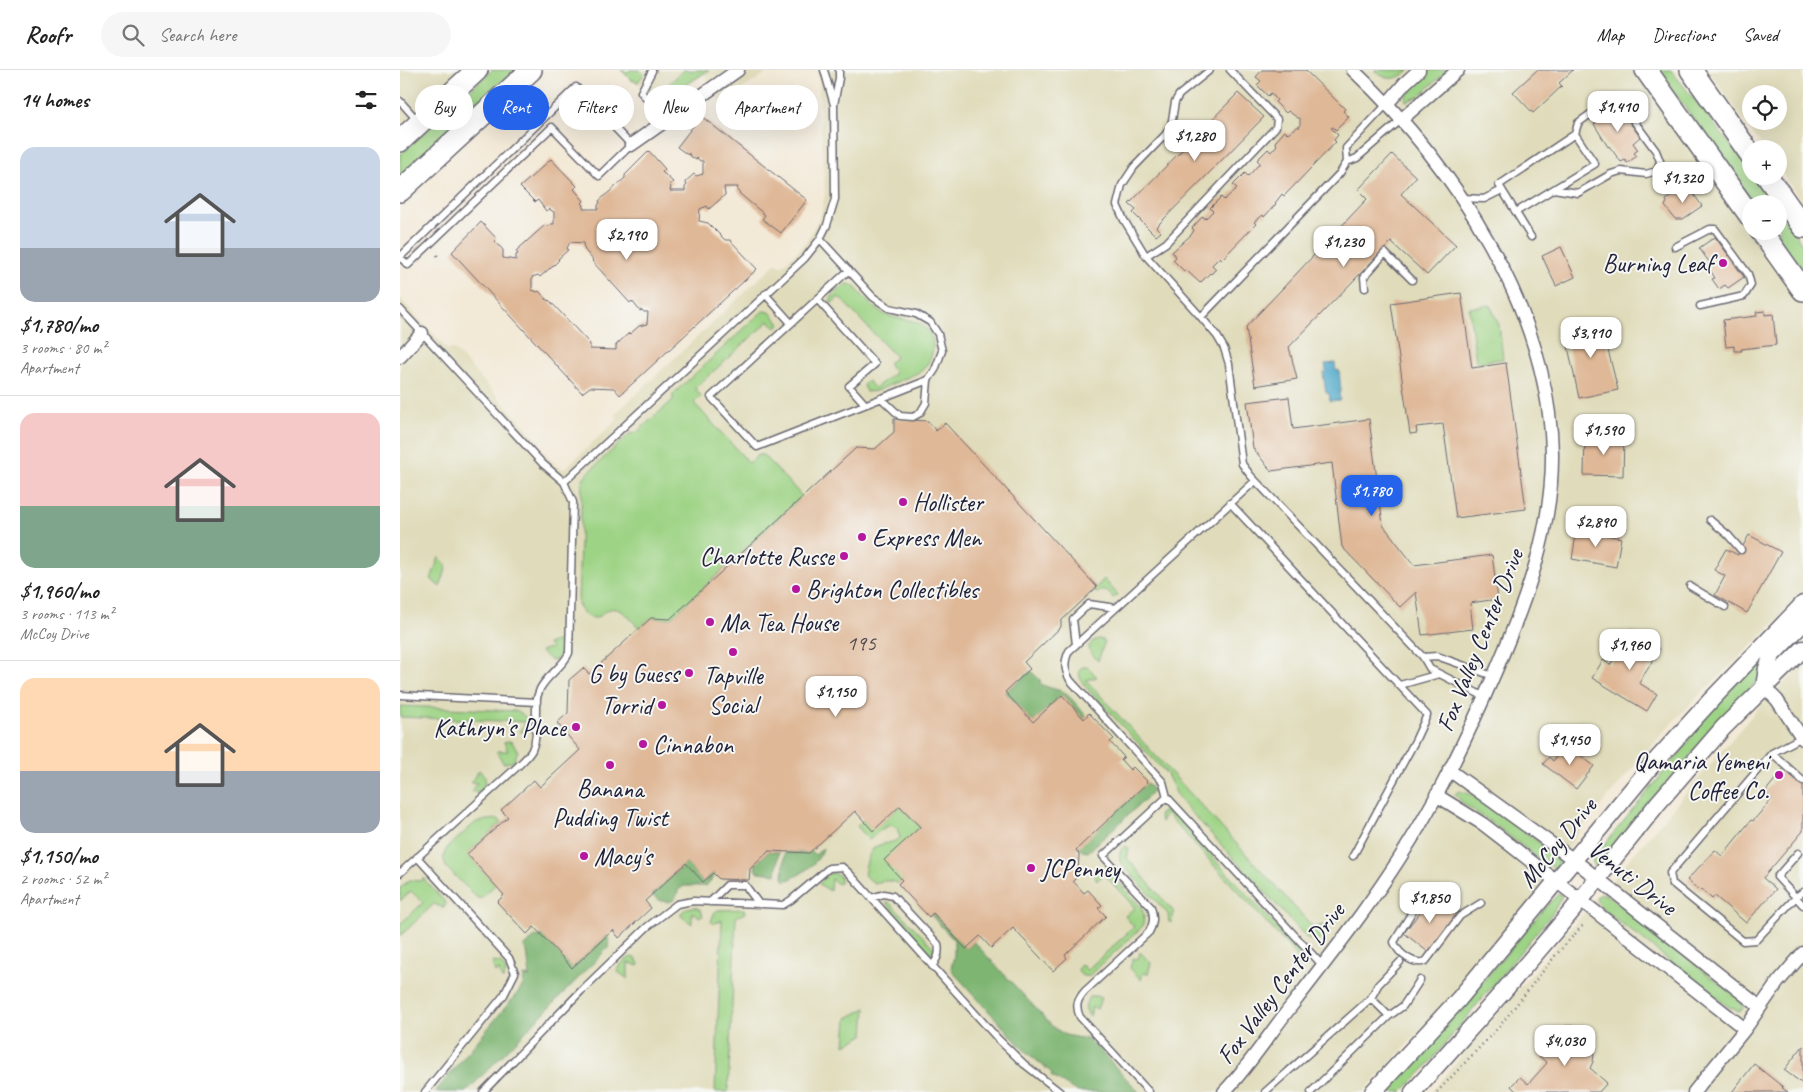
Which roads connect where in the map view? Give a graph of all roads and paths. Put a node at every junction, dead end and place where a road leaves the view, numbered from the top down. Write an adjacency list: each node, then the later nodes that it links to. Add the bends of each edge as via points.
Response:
1 (477, 70): 14 (main road)
2 (531, 70): 32 (main road)
3 (738, 70): 16 (street)
4 (824, 70): 19 (lane)
5 (839, 70): 19 (lane)
6 (1210, 70): 41 (lane, via 1179,95 1171,126 1134,166 1122,185 1117,205)
7 (1230, 70): 41 (lane, via 1277,119 1276,127 1166,243)
8 (1353, 70): 18 (street, Fox Valley Center Drive)
9 (1419, 70): 18 (street)
10 (1458, 70): 21 (street)
11 (1646, 70): 34 (main road)
12 (1691, 70): 26 (main road)
13 (652, 71): 15 (lane)
14 (461, 85)
15 (645, 85)
16 (706, 92)
17 (400, 101): 20 (lane)
18 (1387, 104): 21 (street, Fox Valley Center Drive); 28 (lane, via 1346,148)
19 (834, 105): 38 (lane, via 835,199)
20 (415, 118)
21 (1402, 119): 28 (lane, via 1357,158); 33 (street, Fox Valley Center Drive)
22 (415, 128): 25 (main road)
23 (651, 130): 27 (street)
24 (1575, 134): 30 (lane, via 1595,164); 30 (lane, via 1578,123 1607,102 1620,102 1656,150 1660,161 1657,171 1646,174 1621,171 1578,193); 31 (lane, via 1499,185)
25 (400, 141)
26 (1742, 142)
27 (631, 145): 42 (lane, via 598,176 552,127 408,265); 42 (lane, via 576,88)
28 (1346, 162): 51 (lane, via 1331,183)
29 (1773, 185): 36 (main road)
30 (1554, 189): 35 (lane)
31 (1502, 190): 33 (lane, via 1484,200); 35 (lane)
32 (400, 191)
33 (1462, 198): 72 (street, Fox Valley Center Drive, via 1518,303 1528,330 1546,402 1552,452 1549,504 1539,552)
34 (1742, 204)
35 (1516, 212): 37 (lane)
36 (1803, 227)
37 (1531, 237)
38 (820, 238): 43 (lane); 47 (lane, via 806,258)
39 (1767, 240): 46 (main road)
40 (1674, 247): 49 (lane, via 1716,229 1748,274 1751,285 1744,296)
41 (1146, 256): 51 (lane)
42 (401, 260)
43 (849, 270): 48 (lane); 55 (lane, via 873,297 889,308 916,314 930,322 938,334 942,351)
44 (1412, 280): 45 (lane, via 1385,253 1364,277)
45 (1365, 288)
46 (1803, 290)
47 (765, 294): 52 (lane); 59 (lane)
48 (817, 299): 52 (lane); 57 (lane, via 875,364 849,386)
49 (1700, 306)
50 (400, 309): 53 (lane)
51 (1201, 316): 58 (lane, via 1224,348 1242,464)
52 (791, 323): 57 (lane, via 711,397 757,447)
53 (422, 333): 54 (street); 59 (lane, via 543,464)
54 (400, 357)
55 (928, 380): 56 (lane); 56 (lane, via 926,403 920,414 900,416)
56 (881, 398): 57 (lane)
57 (865, 404)
58 (1255, 481): 60 (lane); 70 (lane)
59 (564, 482): 77 (lane, via 573,502 570,646 566,660 540,688)
60 (1230, 503): 66 (lane); 73 (lane)
61 (1710, 520): 62 (lane)
62 (1741, 550)
63 (1690, 586): 65 (lane)
64 (1803, 604): 87 (street, McCoy Drive, via 1694,717)
65 (1725, 607)
66 (1116, 608): 68 (lane); 68 (lane, via 1089,604 1073,619)
67 (1803, 623): 74 (street, via 1772,656)
68 (1076, 645): 83 (lane, via 1069,651 1064,664 1070,680 1163,782)
69 (1803, 649): 74 (street)
70 (1423, 658): 71 (lane, via 1430,669); 72 (lane, via 1437,656)
71 (1440, 674): 73 (lane); 76 (lane)
72 (1494, 676): 76 (street, Fox Valley Center Drive)
73 (1400, 685): 85 (lane, via 1427,715)
74 (1764, 687): 78 (street, via 1777,700); 89 (street, via 1723,728)
75 (400, 695): 77 (lane)
76 (1485, 697): 80 (street, Fox Valley Center Drive)
77 (537, 702): 86 (lane, via 536,737 532,751)
78 (1802, 738): 79 (lane)
79 (1772, 753): 81 (lane); 92 (lane, via 1670,873 1672,883 1743,941 1756,940)
80 (1450, 770): 82 (street, Fox Valley Center Drive); 87 (street, Venuti Drive)
81 (1803, 781)
82 (1436, 794): 90 (street, Venuti Drive, via 1482,824); 104 (street, Fox Valley Center Drive, via 1381,886)
83 (1167, 797): 104 (lane); 113 (lane, via 1103,856 1151,907 1153,924 1144,937 1085,991 1076,1004 1080,1017)
84 (1798, 853): 92 (lane, via 1777,877)
85 (1353, 856)
86 (417, 857): 88 (lane); 110 (lane, via 510,958 514,973 504,995)
87 (1574, 860): 89 (street, Venuti Drive); 90 (street, McCoy Drive)
88 (400, 873)
89 (1597, 878): 94 (street); 107 (street, Venuti Drive)
90 (1557, 882): 94 (street, Venuti Drive); 117 (street, McCoy Drive, via 1459,999)
91 (1803, 892): 92 (lane)
92 (1796, 896): 98 (lane)
93 (871, 898): 97 (lane, via 842,867 829,868 783,905); 103 (lane); 103 (lane, via 884,894 893,896 938,944 937,960)
94 (1580, 900): 109 (street, Venuti Drive); 118 (street)
95 (710, 902): 97 (lane); 97 (lane, via 727,885 745,885); 111 (lane, via 677,904 647,927)
96 (1481, 902): 99 (lane, via 1460,916 1422,963 1410,959 1394,942)
97 (759, 904)
98 (1803, 905)
99 (1415, 907)
100 (1586, 924): 119 (path, via 1554,956 1498,1028)
101 (1803, 953): 107 (street)
102 (1400, 962): 106 (lane)
103 (932, 966): 112 (lane, via 999,1040)
104 (1323, 966): 114 (street, Fox Valley Center Drive)
105 (1420, 980): 108 (lane, via 1403,1006)
106 (1371, 998): 108 (lane); 115 (lane)
107 (1760, 1007): 109 (street)
108 (1389, 1016): 116 (lane)
109 (1745, 1029): 120 (street)
110 (425, 1092)
111 (483, 1092)
112 (1060, 1092)
113 (1149, 1092)
114 (1224, 1092)
115 (1265, 1092)
116 (1311, 1092)
117 (1373, 1092)
118 (1413, 1092)
119 (1436, 1092)
120 (1694, 1092)

